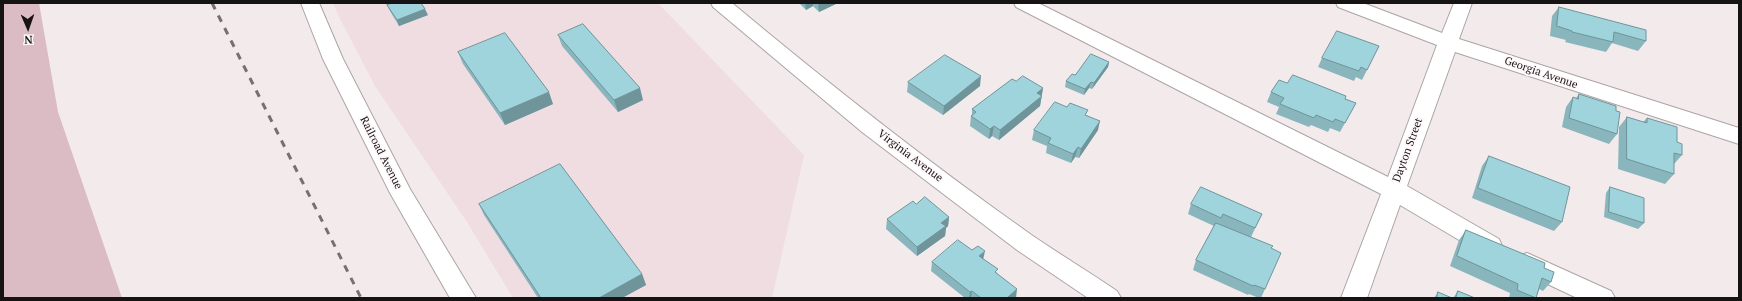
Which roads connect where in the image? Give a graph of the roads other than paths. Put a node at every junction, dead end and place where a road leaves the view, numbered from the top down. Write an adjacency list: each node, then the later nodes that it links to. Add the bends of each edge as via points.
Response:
1 (310, 3): 9 (street, Railroad Avenue, via 333,59 401,193)
2 (720, 3): 10 (street, Virginia Avenue, via 890,142 1025,243)
3 (1022, 3): 8 (street)
4 (1345, 3): 6 (street, Georgia Avenue)
5 (1464, 3): 6 (street, Dayton Street)
6 (1450, 43): 7 (street, Georgia Avenue); 8 (street, Dayton Street)
7 (1739, 136)
8 (1394, 190): 11 (street, Dayton Street); 12 (street, via 1478,240)
9 (462, 298)
10 (1108, 298)
11 (1354, 298)
12 (1602, 298)

